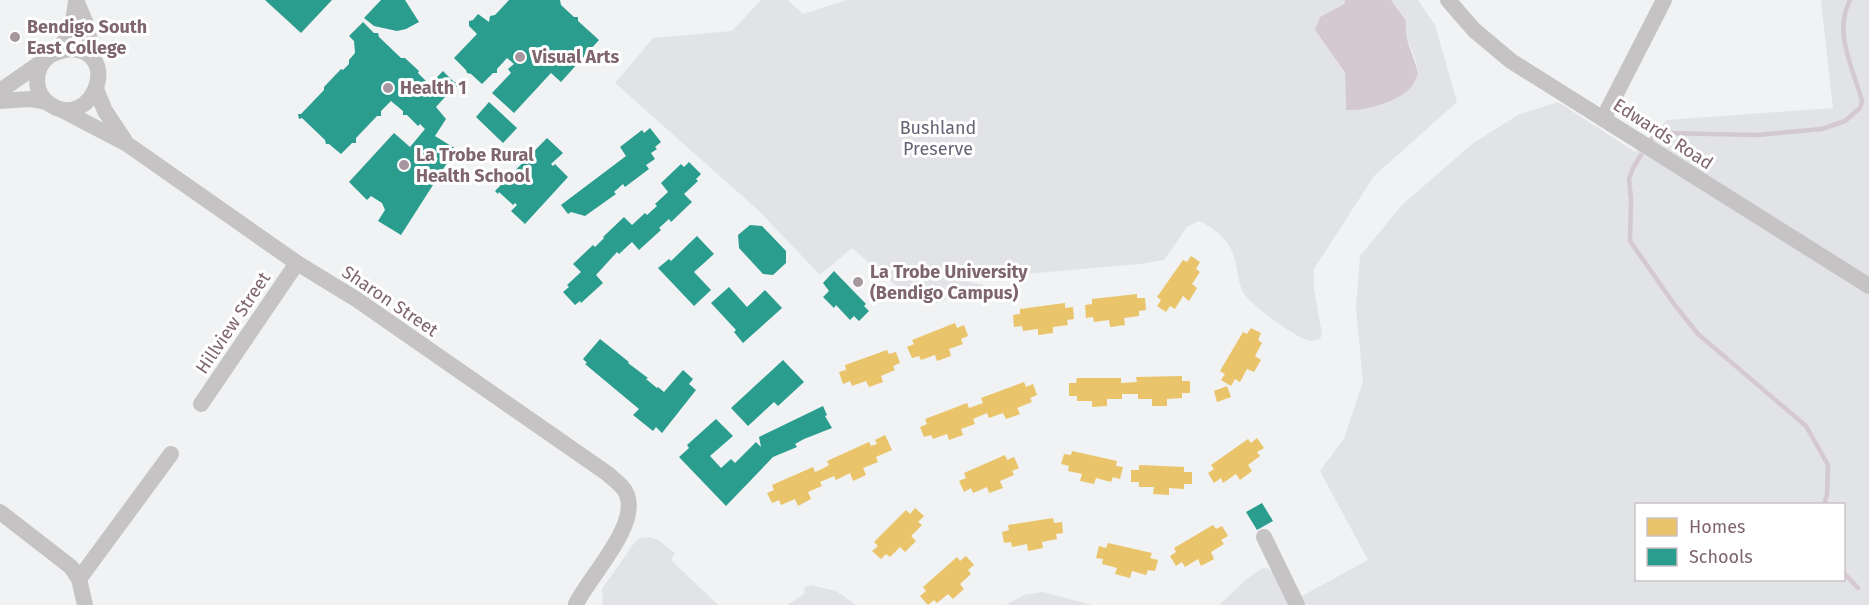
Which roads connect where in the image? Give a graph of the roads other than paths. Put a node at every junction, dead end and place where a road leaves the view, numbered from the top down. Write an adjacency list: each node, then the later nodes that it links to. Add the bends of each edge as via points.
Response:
1 (1448, 0): 11 (street, Edwards Road, via 1498,52)
2 (1664, 0): 11 (street)
3 (76, 1): 4 (street, via 69,36); 5 (street, via 87,26)
4 (48, 57): 5 (street, via 77,49); 7 (street); 9 (street, via 37,77 37,86)
5 (94, 60): 6 (street, via 98,72)
6 (96, 89): 10 (street, via 79,107); 12 (street, Sharon Street, via 105,111)
7 (0, 91)
8 (0, 101): 9 (street)
9 (46, 102): 10 (street)
10 (62, 110): 12 (street, Sharon Street)
11 (1603, 118): 14 (street, Edwards Road)
12 (128, 144): 13 (street, Sharon Street)
13 (297, 263): 15 (street, Hillview Street); 20 (street, Sharon Street, via 356,299 619,484 627,494 626,524)
14 (1869, 286)
15 (201, 404)
16 (171, 454): 19 (street)
17 (0, 512): 19 (street, via 66,561)
18 (1264, 537): 22 (street)
19 (80, 579): 21 (street)
20 (576, 604)
21 (85, 605)
22 (1297, 605)

